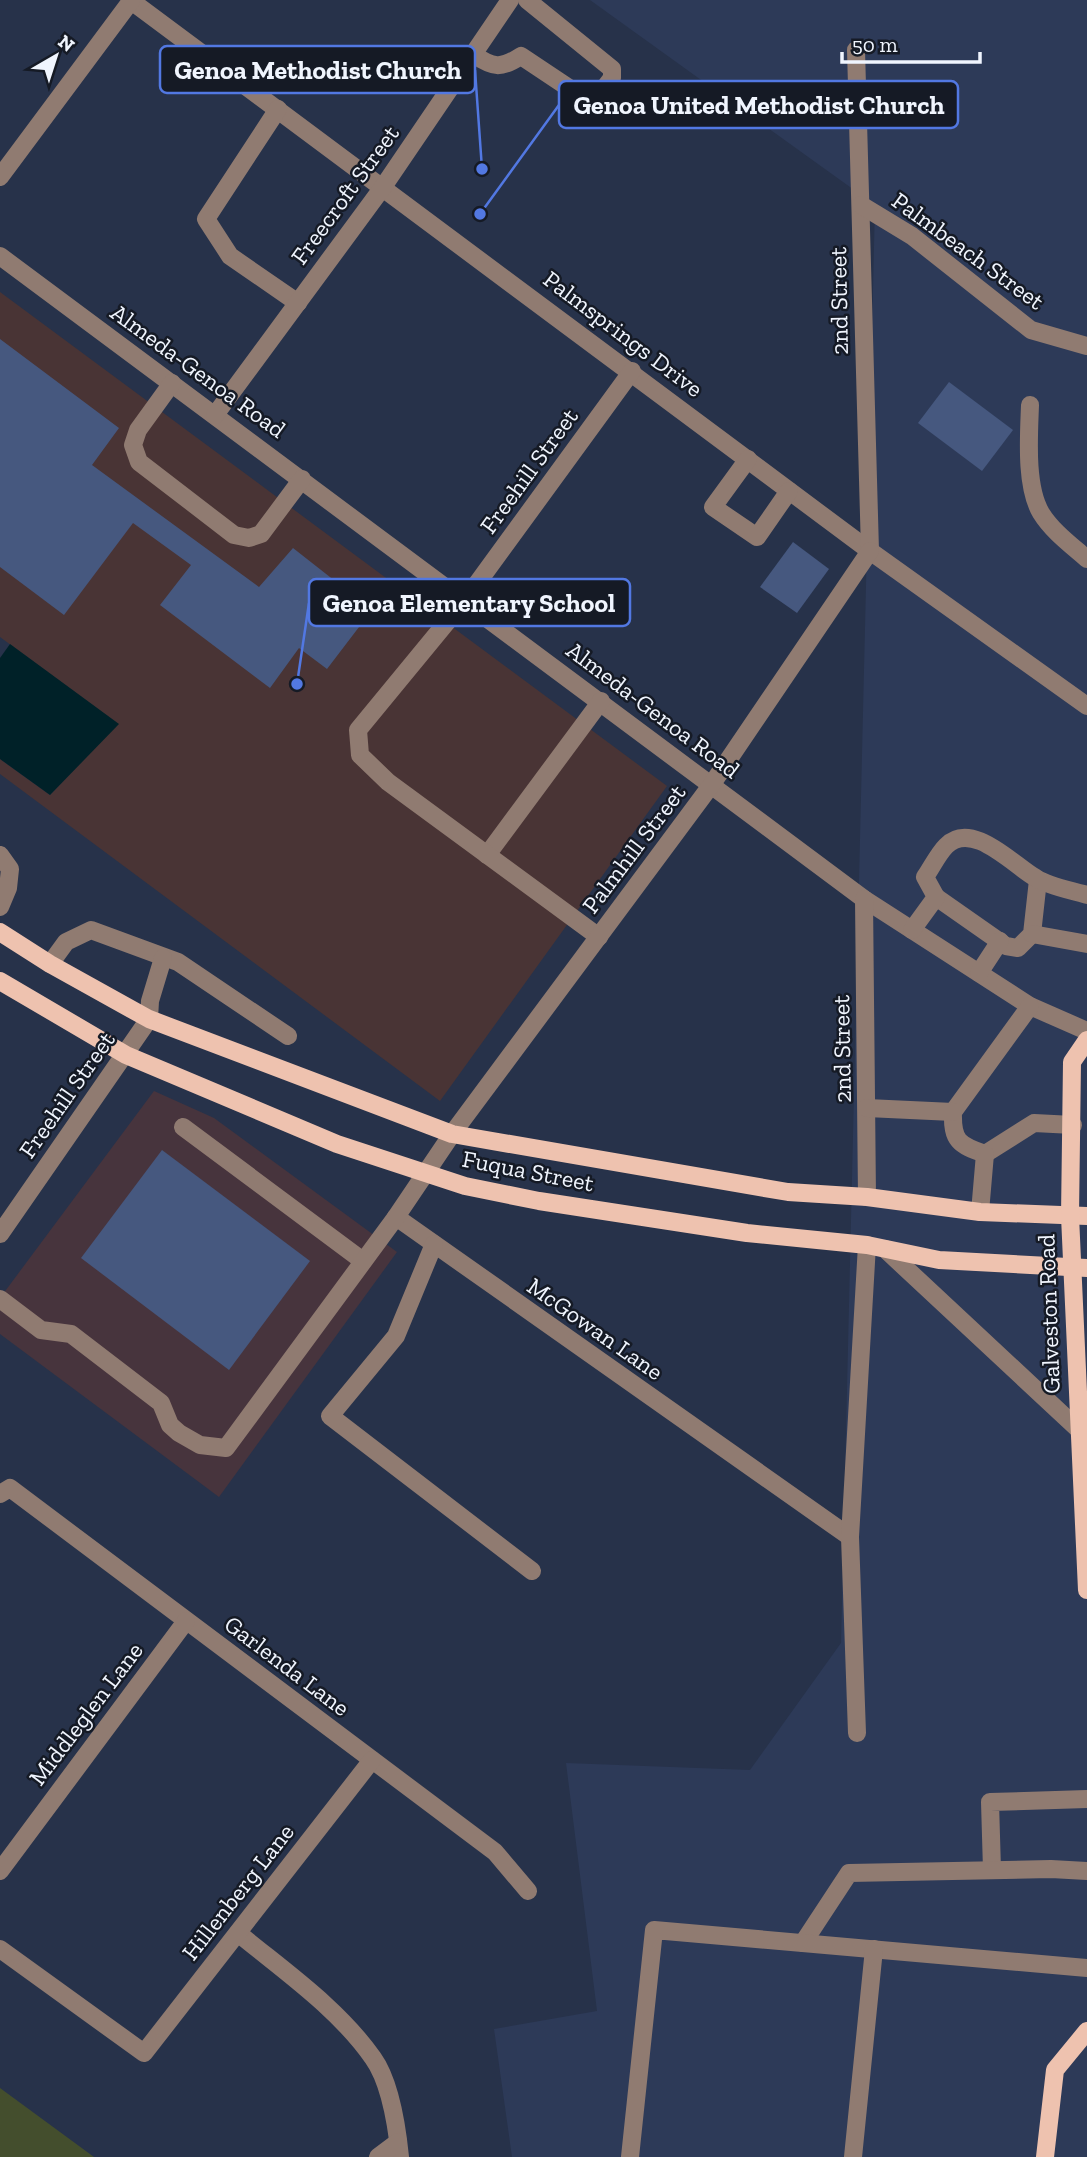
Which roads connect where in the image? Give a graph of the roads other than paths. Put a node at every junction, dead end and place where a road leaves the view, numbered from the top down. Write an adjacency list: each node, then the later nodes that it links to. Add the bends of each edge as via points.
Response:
1 (130, 0): 6 (street, Palmsprings Drive); 7 (street)
2 (510, 0): 5 (street, Freecroft Street)
3 (527, 0): 5 (street, via 612,69 612,78 596,99 581,96 521,56 496,66)
4 (856, 50): 9 (street, 2nd Street)
5 (473, 54): 8 (street, Freecroft Street)
6 (278, 109): 8 (street, Palmsprings Drive); 11 (street, via 206,219 230,256)
7 (0, 177)
8 (383, 187): 11 (street, Freecroft Street); 13 (street, Palmsprings Drive)
9 (861, 205): 12 (street, Palmbeach Street, via 912,236 1031,330); 20 (street, 2nd Street)
10 (0, 256): 14 (street, Almeda-Genoa Road)
11 (298, 303): 16 (street, Freecroft Street)
12 (1087, 346)
13 (632, 371): 17 (street, Palmsprings Drive); 22 (street, Freehill Street)
14 (172, 383): 16 (street, Almeda-Genoa Road); 18 (street, via 138,430 134,445 139,462 234,535 248,538 261,534)
15 (1030, 405): 21 (street, via 1035,500 1058,533)
16 (215, 415): 18 (street, Almeda-Genoa Road)
17 (748, 459): 19 (street, Palmsprings Drive); 19 (street, via 713,507 757,537)
18 (302, 479): 22 (street, Almeda-Genoa Road)
19 (789, 491): 20 (street, Palmsprings Drive)
20 (870, 551): 24 (street, Palmsprings Drive); 25 (street, Palmhill Street)
21 (1087, 559)
22 (465, 600): 23 (street, Almeda-Genoa Road); 27 (street, Freehill Street, via 358,730 360,755 388,782)
23 (601, 701): 25 (street, Almeda-Genoa Road); 27 (street)
24 (1087, 706)
25 (712, 785): 31 (street, Almeda-Genoa Road); 36 (street, Palmhill Street)
26 (0, 855): 32 (street, via 10,869)
27 (487, 855): 36 (street, Freehill Street)
28 (1038, 880): 29 (street); 30 (street, via 985,843 970,838 947,844 925,877); 35 (street)
29 (1087, 895)
30 (936, 897): 33 (street); 37 (street)
31 (864, 899): 33 (street, Almeda-Genoa Road); 49 (street, 2nd Street)
32 (0, 907)
33 (912, 930): 41 (street, Almeda-Genoa Road)
34 (0, 932): 40 (main road, Fuqua Street)
35 (1032, 934): 37 (street, via 1018,948); 38 (street)
36 (599, 937): 53 (street, Palmhill Street)
37 (1000, 941): 41 (street)
38 (1087, 944)
39 (163, 958): 40 (street, via 91,930 66,942); 44 (street); 46 (street, via 178,962)
40 (50, 964): 44 (main road, Fuqua Street)
41 (979, 973): 43 (street, Almeda-Genoa Road)
42 (0, 981): 48 (main road, Fuqua Street)
43 (1030, 1006): 45 (street, Almeda-Genoa Road); 50 (street)
44 (149, 1018): 48 (street, Freehill Street); 53 (main road, Fuqua Street)
45 (1087, 1031)
46 (288, 1036)
47 (1087, 1040): 51 (main road, Galveston Road, via 1072,1062)
48 (126, 1055): 55 (main road, Fuqua Street, via 337,1144); 60 (street, Freehill Street)
49 (867, 1108): 50 (street); 56 (street, 2nd Street)
50 (953, 1112): 54 (street, via 952,1131 963,1147)
51 (1073, 1125): 54 (street, via 1034,1123); 58 (main road, Galveston Road)
52 (183, 1127): 63 (street)
53 (452, 1134): 55 (street); 56 (main road, Fuqua Street, via 788,1192)
54 (985, 1154): 57 (street)
55 (426, 1174): 59 (street); 62 (main road, Fuqua Street, via 539,1201 747,1233)
56 (867, 1197): 57 (main road, Fuqua Street)
57 (980, 1212): 58 (main road, Fuqua Street)
58 (1079, 1216): 64 (main road, Galveston Road)
59 (396, 1217): 61 (street, McGowan Lane); 63 (street)
60 (0, 1234)
61 (434, 1244): 68 (street, McGowan Lane); 69 (street, via 396,1336 330,1416)
62 (876, 1247): 64 (main road, Fuqua Street, via 939,1260); 66 (street); 68 (street)
63 (363, 1261): 65 (street, via 226,1448 200,1445 179,1433 170,1425 162,1403 71,1334 41,1330)
64 (1080, 1268): 66 (main road, Galveston Road)
65 (0, 1299)
66 (1078, 1429): 70 (main road, Galveston Road)
67 (5, 1491): 71 (street, Garlenda Lane)
68 (850, 1536): 72 (street)
69 (531, 1571)
70 (1087, 1590)
71 (186, 1621): 73 (street, Garlenda Lane); 76 (street, Middleglen Lane)
72 (857, 1733)
73 (372, 1760): 78 (street, Garlenda Lane, via 495,1853); 79 (street, Hillenberg Lane)
74 (1087, 1799): 75 (street, via 990,1802)
75 (992, 1870): 77 (street); 80 (street, via 849,1873)
76 (0, 1871)
77 (1087, 1871)
78 (528, 1891)
79 (238, 1933): 81 (street, Hillenberg Lane, via 144,2053); 85 (street, via 338,2017 374,2060 396,2119)
80 (803, 1943): 82 (street); 87 (street, via 654,1930)
81 (0, 1949)
82 (874, 1949): 83 (street); 88 (street)
83 (1087, 1968)
84 (1087, 2031): 89 (main road, via 1055,2070)
85 (399, 2149): 86 (street)
86 (378, 2157)
87 (630, 2157)
88 (853, 2157)
89 (1045, 2157)

